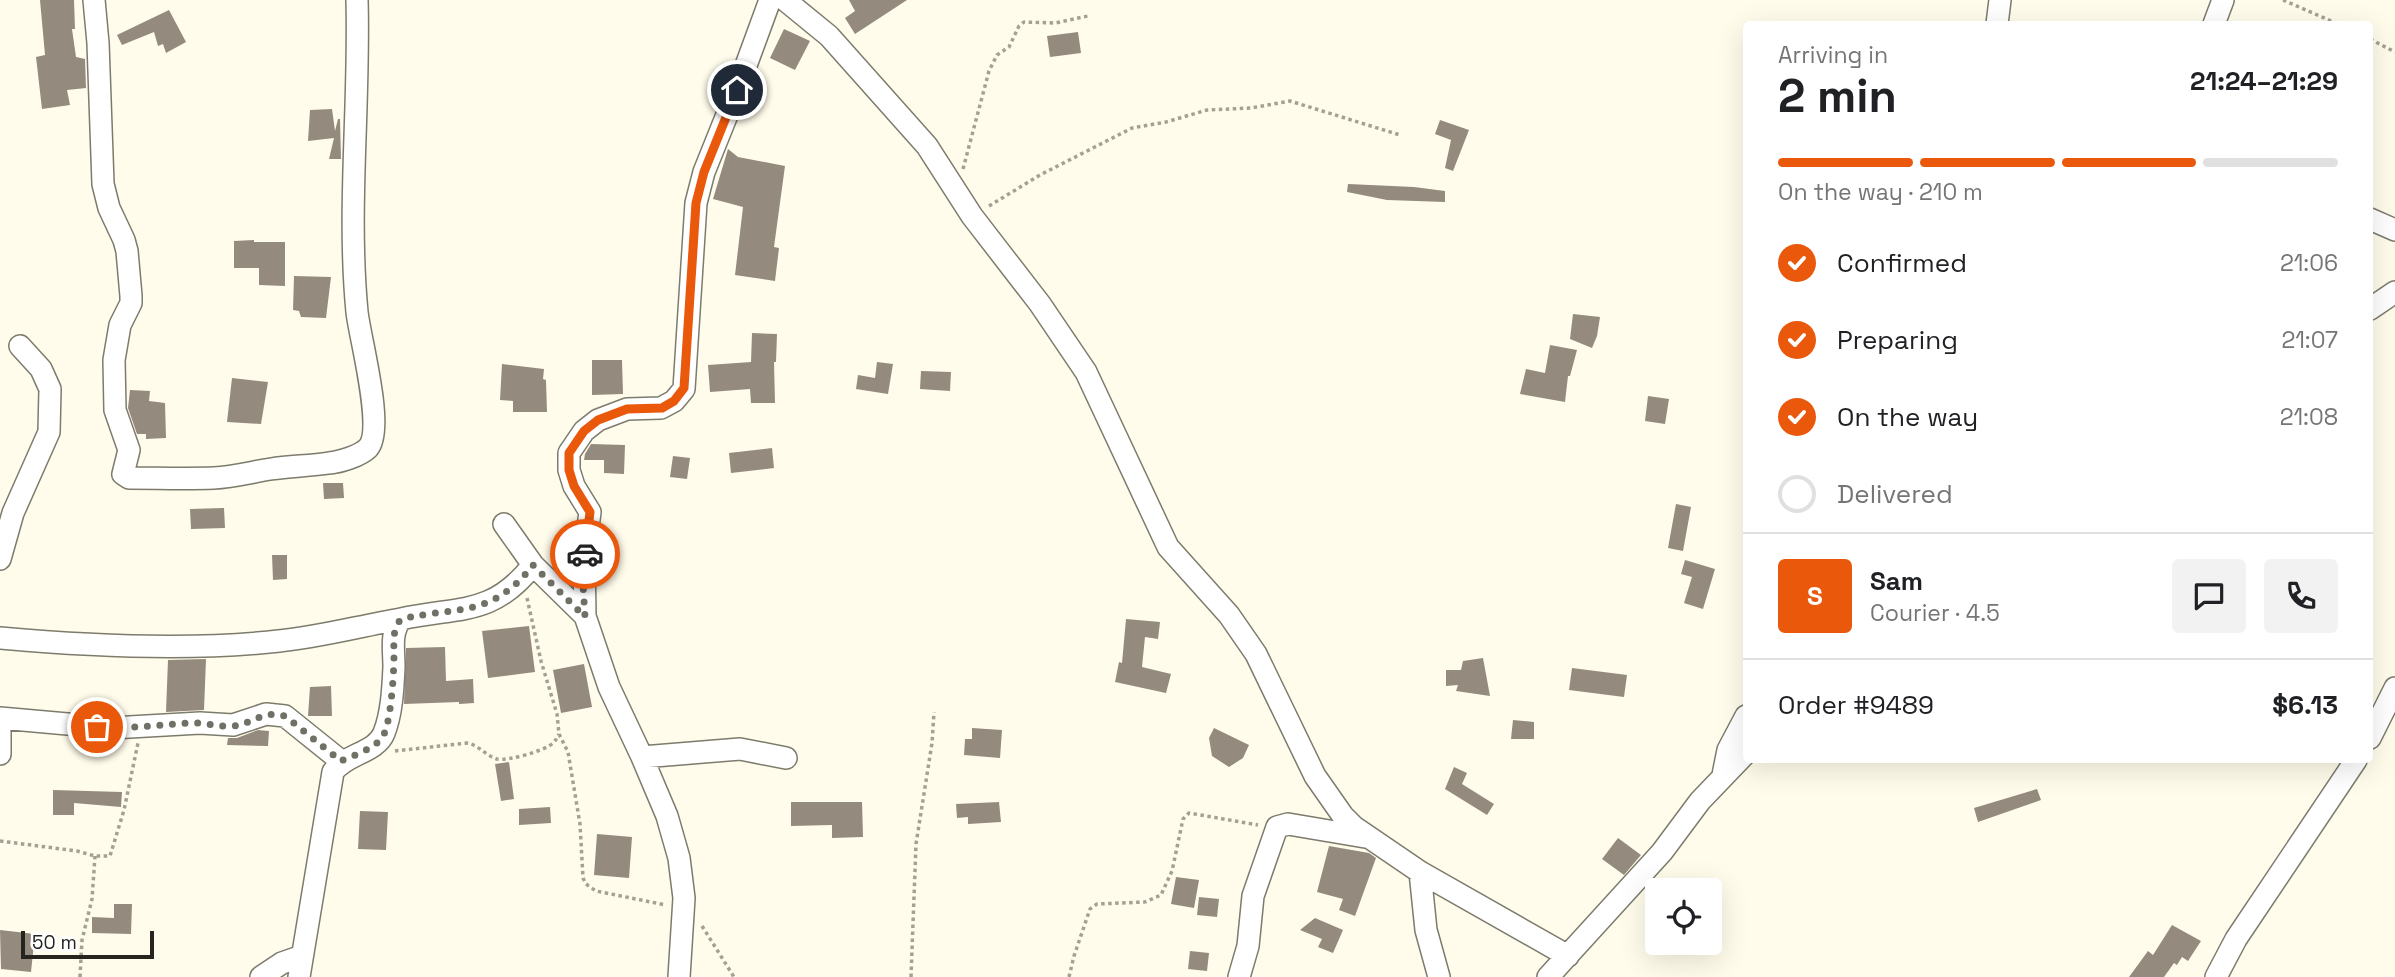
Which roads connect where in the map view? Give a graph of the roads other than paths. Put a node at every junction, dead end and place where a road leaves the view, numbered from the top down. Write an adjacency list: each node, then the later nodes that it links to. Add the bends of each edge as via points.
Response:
1 (94, 0): 2 (street, via 103,184 127,251 131,296 114,360 116,410 129,450 123,474 129,478 215,478 330,463 368,449 373,401 358,313 352,204)
2 (357, 0)
3 (770, 0): 17 (street, via 696,203 684,388 662,408 627,409 598,420 569,453 574,486 590,512 584,557)
4 (785, 0): 32 (street, via 829,36 927,146 972,216 1040,304 1086,372 1168,547 1229,615 1256,654 1331,802)
5 (2000, 0): 7 (street)
6 (2223, 0): 8 (street)
7 (1997, 21)
8 (2215, 21)
9 (2373, 220): 10 (street)
10 (2395, 230)
11 (2395, 292): 12 (street)
12 (2373, 307)
13 (20, 346): 15 (street, via 41,369 50,389 49,432 13,513)
14 (504, 524): 16 (street)
15 (0, 559)
16 (527, 572): 17 (street); 18 (street, via 497,598 478,607)
17 (585, 617): 27 (street, via 609,687)
18 (401, 619): 19 (street, via 313,637 228,646); 29 (street, via 394,633 394,668 383,736)
19 (0, 638)
20 (2395, 688): 24 (street)
21 (0, 718): 29 (street, via 112,728 200,723 233,726 276,714 285,716)
22 (1743, 722): 31 (street, via 1728,750)
23 (0, 732): 25 (street)
24 (2373, 732)
25 (0, 754)
26 (1743, 756): 31 (street)
27 (642, 757): 28 (street, via 740,749); 37 (street, via 667,816 678,858 684,903)
28 (786, 758)
29 (341, 761): 35 (street, via 331,778)
30 (2354, 763): 41 (street, via 2236,939)
31 (1723, 776): 34 (street)
32 (1371, 838): 33 (street); 38 (street, via 1288,824 1277,827 1254,897)
33 (1420, 872): 34 (street); 39 (street, via 1426,930)
34 (1568, 956): 40 (street)
35 (300, 967): 36 (street, via 282,963)
36 (261, 977)
37 (680, 977)
38 (1239, 977)
39 (1439, 977)
40 (1548, 977)
41 (2216, 977)

